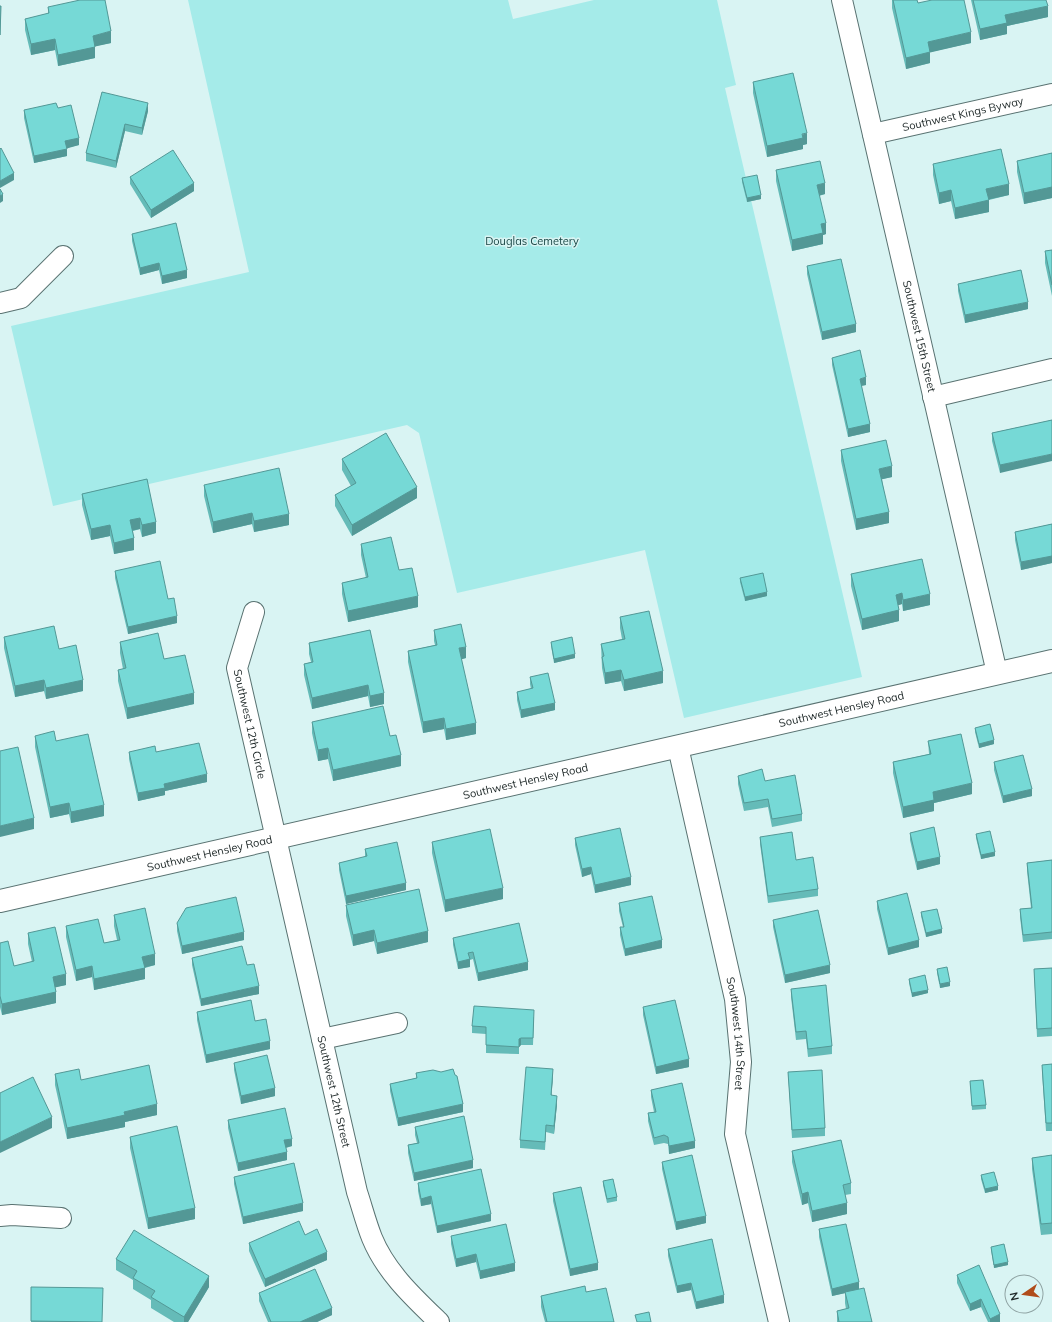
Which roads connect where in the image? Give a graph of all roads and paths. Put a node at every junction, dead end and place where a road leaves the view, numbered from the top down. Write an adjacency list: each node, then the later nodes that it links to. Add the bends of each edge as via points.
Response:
1 (842, 0): 3 (street, Southwest 15th Street)
2 (1052, 94): 3 (street, Southwest Kings Byway)
3 (873, 134): 7 (street, Southwest 15th Street)
4 (63, 256): 5 (street, via 21,298)
5 (0, 303)
6 (1052, 369): 7 (street)
7 (933, 396): 10 (street, Southwest 15th Street)
8 (254, 612): 12 (street, Southwest 12th Circle, via 237,668)
9 (1052, 661): 10 (street, Southwest Hensley Road)
10 (997, 673): 11 (street, Southwest Hensley Road)
11 (678, 747): 12 (street, Southwest Hensley Road); 19 (street, Southwest 14th Street, via 735,999 741,1062 735,1134)
12 (276, 838): 13 (street, Southwest Hensley Road); 15 (street, Southwest 12th Street)
13 (0, 902)
14 (397, 1023): 15 (street)
15 (322, 1039): 18 (street, Southwest 12th Street, via 357,1192 372,1239 386,1265 402,1285)
16 (0, 1216): 17 (street)
17 (61, 1218)
18 (439, 1322)
19 (779, 1322)

